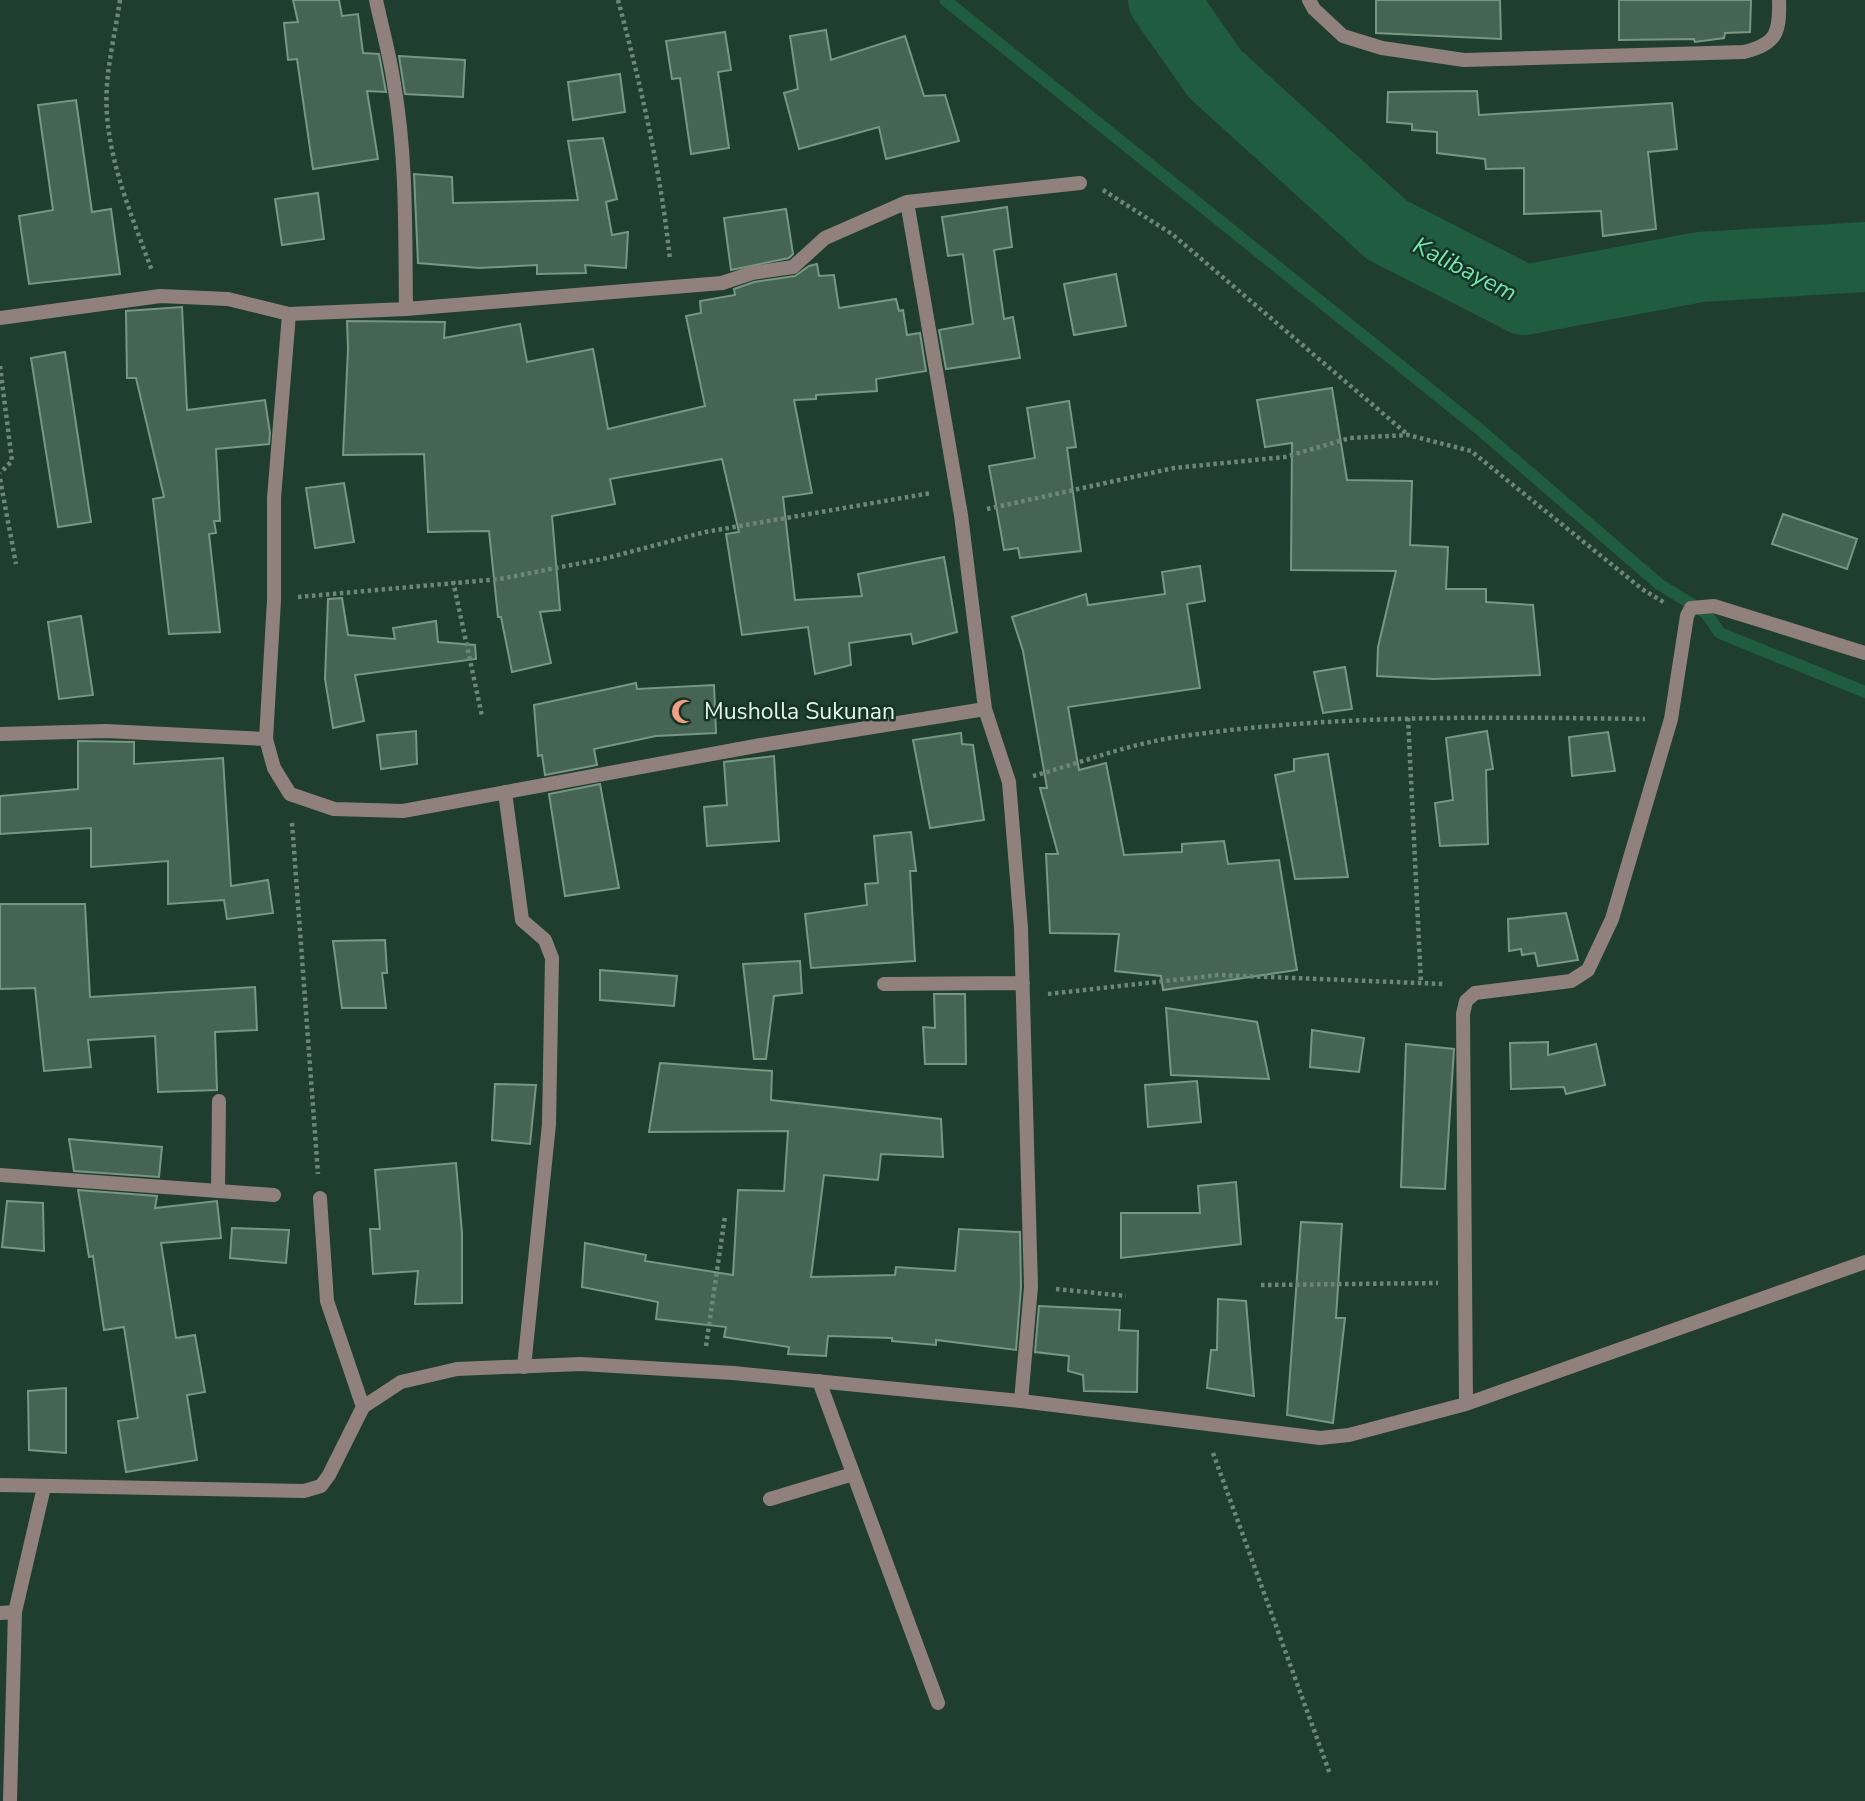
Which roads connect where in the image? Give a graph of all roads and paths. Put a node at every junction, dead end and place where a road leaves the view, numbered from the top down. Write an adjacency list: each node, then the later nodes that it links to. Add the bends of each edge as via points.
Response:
1 (120, 0): 9 (path, via 107,87 109,128 118,176)
2 (376, 0): 10 (street, via 400,131)
3 (618, 0): 8 (path, via 644,98 664,205)
4 (1309, 0): 5 (street, via 1343,36 1382,48 1464,60 1744,52 1764,47 1774,37 1780,23)
5 (1779, 0)
6 (1080, 183): 7 (street); 14 (path, via 1097,186 1172,234)
7 (907, 202): 8 (street, via 825,238 793,267 722,283); 17 (street)
8 (673, 288): 10 (street)
9 (160, 296): 11 (street, via 228,299); 12 (street)
10 (406, 309): 11 (street)
11 (289, 314): 21 (street, via 274,498)
12 (0, 318)
13 (0, 366): 15 (path, via 12,461)
14 (1408, 435): 18 (path, via 1350,438 1285,457 1174,468); 22 (path, via 1471,451 1642,589)
15 (0, 472)
16 (0, 479): 19 (path)
17 (956, 489): 18 (street); 20 (path, via 705,532 500,579)
18 (961, 515): 24 (street)
19 (16, 564)
20 (453, 581): 21 (path); 25 (path)
21 (274, 600): 29 (street)
22 (1693, 610): 23 (street, via 1714,606); 27 (street)
23 (1865, 653)
24 (985, 709): 30 (street); 31 (street)
25 (482, 716)
26 (1408, 718): 27 (path); 30 (path, via 1174,737); 33 (path)
27 (1671, 719): 36 (street, via 1612,919 1588,970 1571,981)
28 (0, 734): 29 (street, via 106,732)
29 (266, 739): 32 (street, via 274,768)
30 (1009, 782): 35 (street)
31 (505, 792): 32 (street, via 403,811 334,809); 48 (street, via 522,920 545,940 552,958 548,1124)
32 (290, 794): 41 (path)
33 (1422, 983): 35 (path, via 1219,975); 36 (path)
34 (884, 984): 35 (street)
35 (1023, 990): 46 (street)
36 (1475, 993): 44 (street, via 1466,1001 1464,1014)
37 (219, 1101): 39 (street)
38 (0, 1175): 39 (street)
39 (218, 1191): 40 (street)
40 (274, 1195)
41 (320, 1198): 53 (street, via 327,1301)
42 (725, 1216): 49 (path)
43 (1865, 1262): 52 (street)
44 (1465, 1283): 45 (path); 52 (street)
45 (1261, 1284)
46 (1031, 1287): 47 (path); 51 (street)
47 (1126, 1296)
48 (524, 1367): 49 (street, via 581,1364); 53 (street, via 457,1369 401,1382)
49 (702, 1371): 50 (street)
50 (819, 1381): 51 (street); 55 (street)
51 (1021, 1401): 54 (street)
52 (1466, 1404): 54 (street, via 1349,1435 1320,1438)
53 (363, 1407): 57 (street, via 329,1475 321,1486 304,1491)
54 (1202, 1422): 61 (path)
55 (853, 1474): 58 (street); 60 (street)
56 (0, 1485): 57 (street)
57 (44, 1487): 59 (street)
58 (770, 1499)
59 (8, 1612): 62 (street)
60 (938, 1703)
61 (1330, 1774)
62 (10, 1801)

